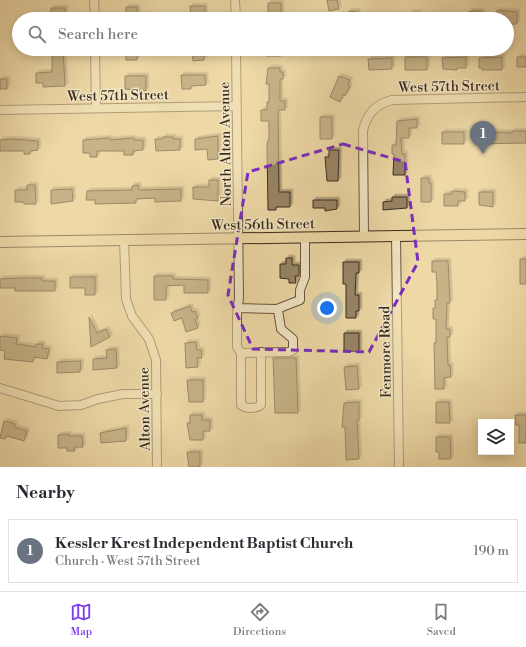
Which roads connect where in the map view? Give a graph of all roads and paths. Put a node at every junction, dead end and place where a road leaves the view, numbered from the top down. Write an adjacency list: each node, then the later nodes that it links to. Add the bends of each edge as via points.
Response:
1 (94, 0): 3 (street)
2 (235, 0): 4 (street)
3 (95, 12)
4 (236, 12)
5 (95, 56): 9 (street)
6 (236, 56): 8 (street, North Alton Avenue)
7 (526, 97): 12 (street, West 57th Street, via 392,100 375,108 363,131)
8 (237, 106): 9 (street, West 57th Street); 15 (street, North Alton Avenue)
9 (96, 108): 10 (street, West 57th Street)
10 (0, 110)
11 (526, 234): 13 (main road, West 56th Street)
12 (364, 236): 13 (main road, West 56th Street); 14 (main road, West 56th Street)
13 (396, 236): 25 (street, Fenmore Road)
14 (305, 237): 15 (main road, West 56th Street); 19 (street, via 305,278 301,284 298,302 286,304)
15 (239, 238): 16 (main road, West 56th Street); 18 (street, North Alton Avenue)
16 (124, 239): 17 (main road, West 56th Street); 23 (street, Alton Avenue, via 126,299 132,316 149,339 153,350 157,368)
17 (0, 242)
18 (238, 308): 19 (street); 21 (street, North Alton Avenue, via 238,348)
19 (277, 310): 20 (street, via 281,329 293,339 293,350)
20 (261, 352): 21 (street); 21 (street, North Alton Avenue, via 261,405 258,408 245,408 241,405)
21 (241, 353)
22 (0, 388): 23 (street, via 59,406 81,405 123,394)
23 (157, 394): 24 (street, Alton Avenue)
24 (157, 467)
25 (399, 467)

